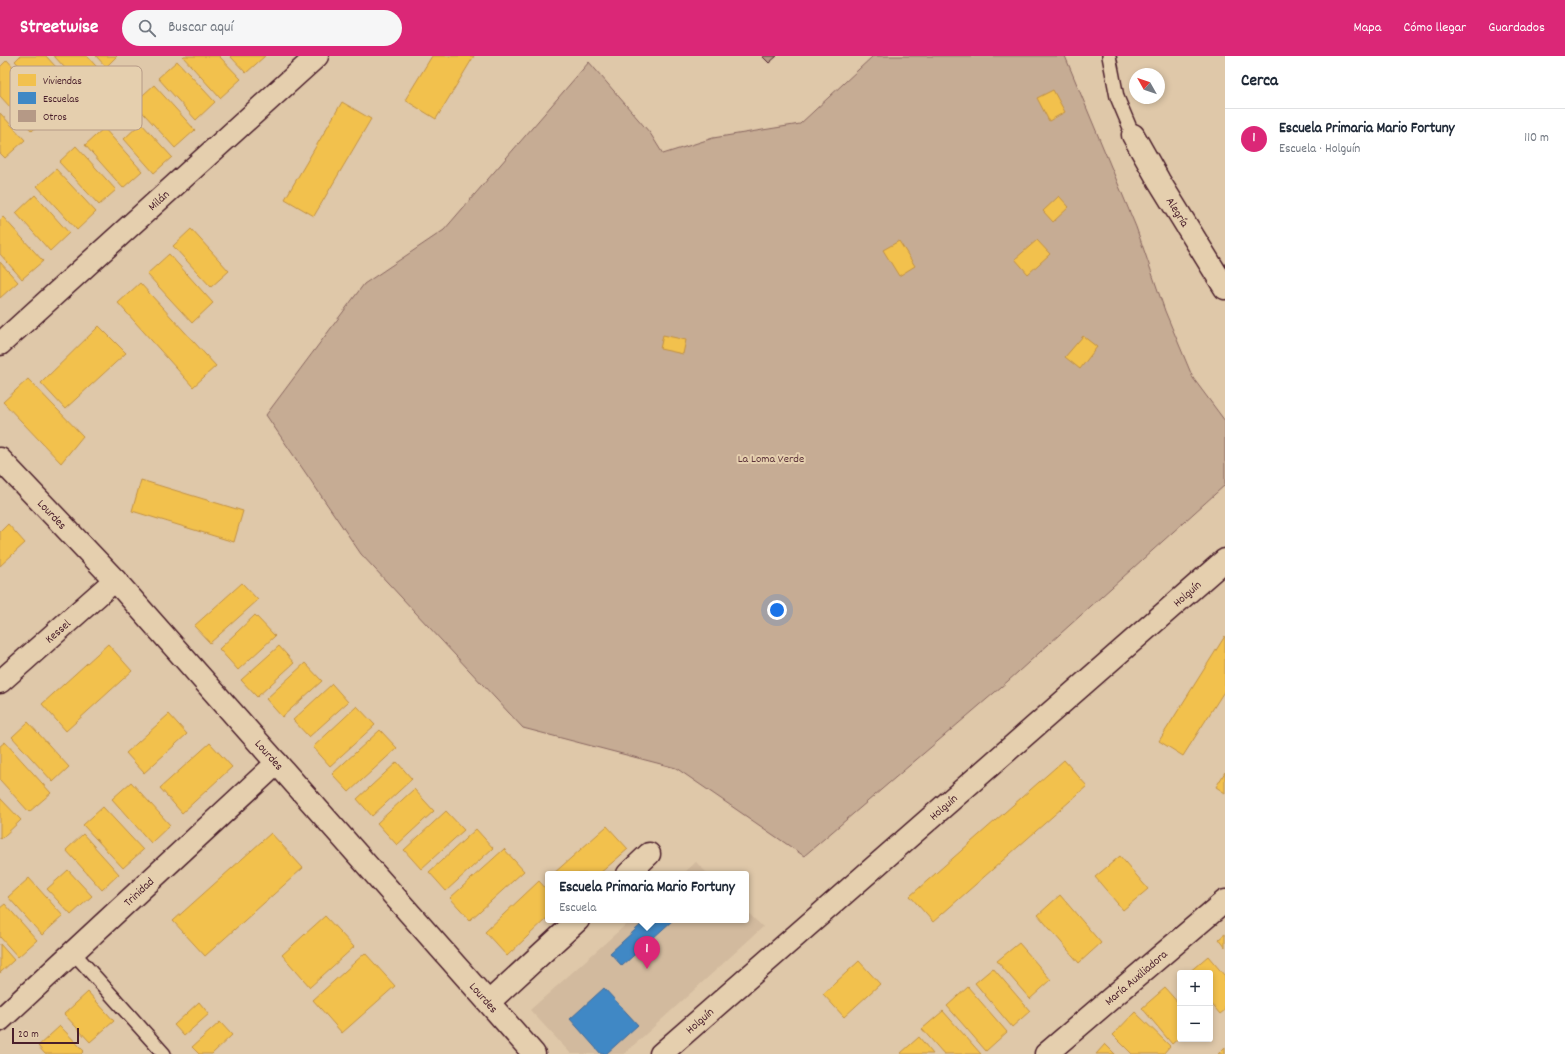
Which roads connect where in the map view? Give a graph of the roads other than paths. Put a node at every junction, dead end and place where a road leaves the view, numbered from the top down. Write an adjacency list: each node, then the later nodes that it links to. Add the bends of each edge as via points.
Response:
1 (317, 56): 5 (street, Milán)
2 (1109, 56): 3 (lane, via 1117,97)
3 (1133, 135): 4 (street, Alegría)
4 (1225, 288)
5 (0, 344)
6 (0, 459): 8 (street, Lourdes)
7 (1225, 560): 20 (street, Holguín)
8 (115, 580): 9 (street, Kessel); 10 (street, Lourdes)
9 (0, 682)
10 (277, 763): 15 (street, Trinidad); 16 (street, Lourdes)
11 (650, 854): 12 (street)
12 (631, 871)
13 (1225, 901): 21 (street, María Auxiliadora)
14 (575, 923): 16 (street)
15 (73, 952): 17 (street, Trinidad); 18 (lane)
16 (488, 1002): 19 (street, Lourdes)
17 (0, 1020)
18 (164, 1054)
19 (534, 1054)
20 (661, 1054)
21 (1046, 1054)

